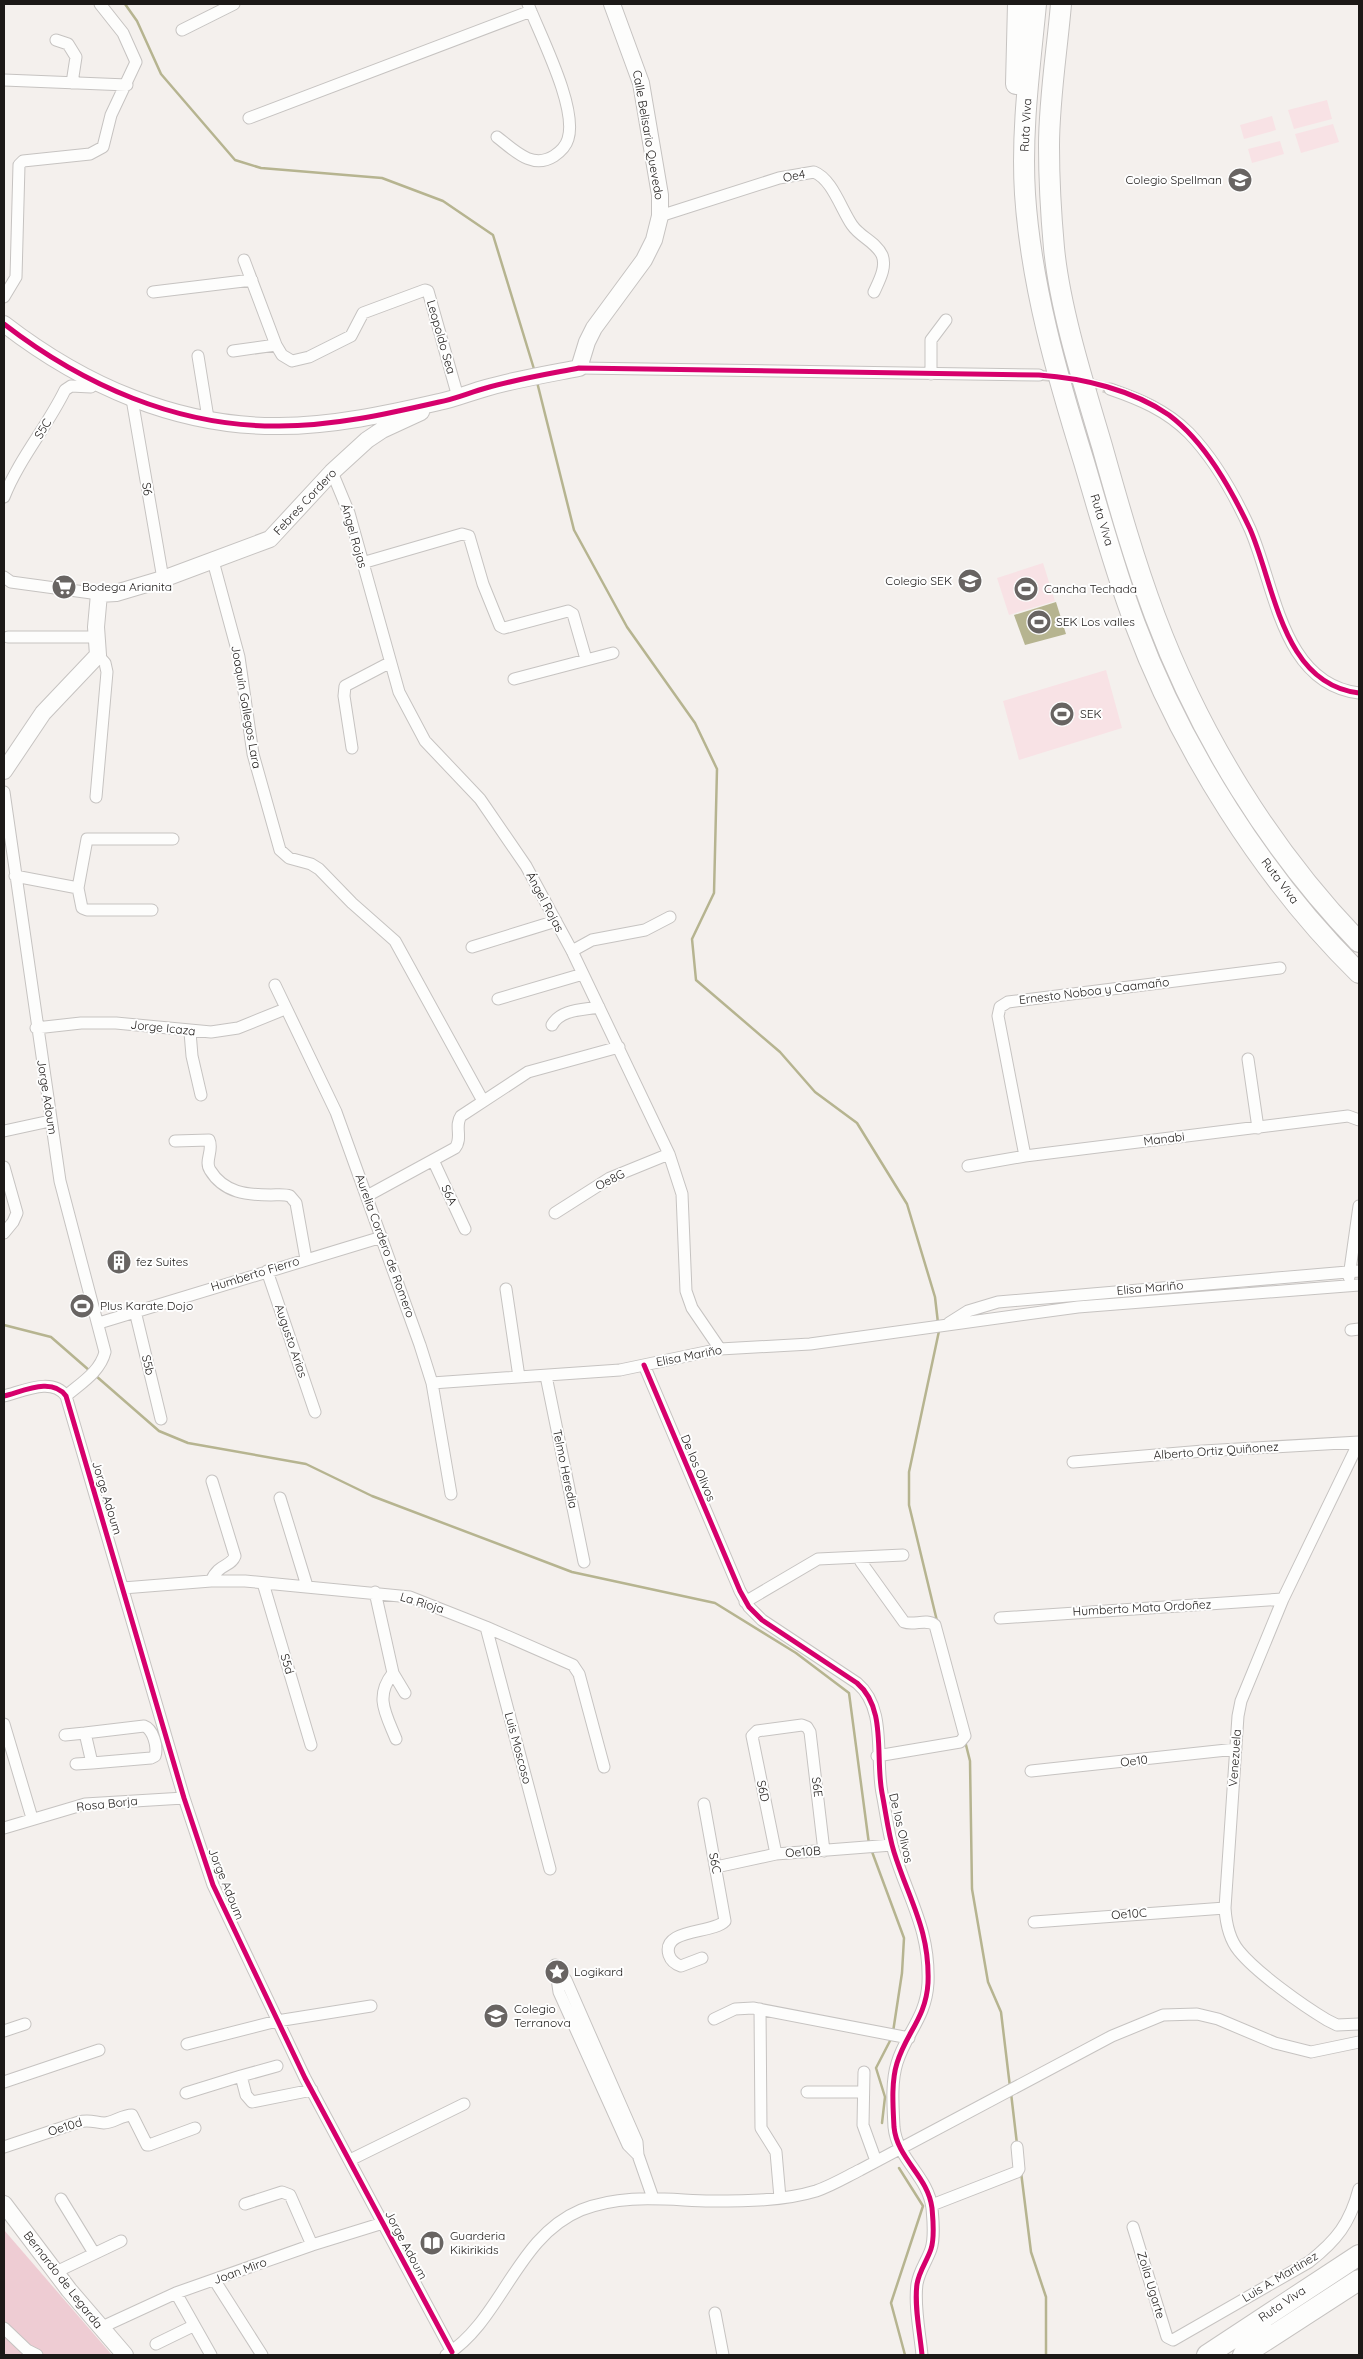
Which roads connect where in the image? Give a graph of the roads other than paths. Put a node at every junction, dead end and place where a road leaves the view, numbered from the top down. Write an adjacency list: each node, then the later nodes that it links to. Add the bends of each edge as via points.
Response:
1 (100, 4): 13 (street, via 123,33 136,62)
2 (234, 4): 9 (street)
3 (612, 4): 18 (street, Calle Belisario Quevedo, via 641,83 660,195)
4 (1018, 4): 14 (highway, via 1016,84)
5 (1036, 4): 14 (highway, Ruta Viva)
6 (1061, 4): 17 (highway, Ruta Viva, via 1049,146)
7 (1073, 4): 17 (highway)
8 (530, 8): 15 (street); 16 (street, via 567,107 568,139 562,150 552,157 532,161)
9 (182, 30)
10 (56, 40): 12 (street, via 68,44 76,57)
11 (4, 80): 12 (street)
12 (72, 83): 13 (street)
13 (127, 85): 23 (street, via 111,115 103,147 90,154 24,161 19,165 16,277)
14 (1025, 115): 67 (highway, Ruta Viva, via 1025,193 1030,252 1041,304 1066,403 1135,624 1199,762 1234,817 1292,898)
15 (249, 118)
16 (497, 137)
17 (1052, 198): 63 (highway, Ruta Viva, via 1054,248 1063,299 1090,407 1155,618 1219,754 1257,816 1309,886)
18 (660, 216): 22 (street, Oe4, via 779,178 814,172 825,178 854,229 876,246 882,255 884,265); 29 (street, Calle Belisario Quevedo, via 654,240 644,260 594,328)
19 (244, 260): 20 (street)
20 (252, 280): 21 (street); 26 (street)
21 (153, 292)
22 (874, 292)
23 (4, 297)
24 (946, 320): 30 (street, via 931,340)
25 (4, 324): 32 (street, via 44,354)
26 (276, 345): 27 (street); 34 (street, Leopoldo Sea, via 282,355 292,361 309,357 351,336 364,313 425,290)
27 (233, 351)
28 (198, 356): 37 (street)
29 (579, 368): 30 (street); 34 (street, via 513,381)
30 (931, 374): 31 (street)
31 (1039, 374)
32 (96, 383): 35 (street); 39 (street, S5C, via 90,387 71,386 65,390 32,448 15,470)
33 (1110, 389): 52 (street, via 1134,397 1169,416 1203,449 1250,530 1277,611 1297,650 1320,678 1340,689)
34 (458, 397): 36 (street)
35 (132, 400): 37 (street); 43 (street, S6)
36 (440, 402): 37 (street, via 345,421 299,425 260,426); 38 (street, Febres Cordero, via 382,430)
37 (208, 418)
38 (332, 472): 40 (street, Febres Cordero, via 270,539); 41 (street, Ángel Rojas, via 349,513)
39 (4, 497)
40 (213, 561): 43 (street, Febres Cordero); 79 (street, Joaquín Gallegos Lara, via 239,657 253,754 280,850 289,858 319,869 396,941)
41 (362, 563): 49 (street, via 462,534 469,536 500,626 504,628 568,610 573,614); 50 (street, Ángel Rojas)
42 (4, 577): 44 (street, via 11,582)
43 (163, 579): 44 (street, Febres Cordero, via 116,593)
44 (99, 594): 46 (street)
45 (8, 637): 46 (street)
46 (97, 637): 48 (street)
47 (614, 653): 49 (street)
48 (98, 655): 54 (street, via 42,713); 56 (street, via 107,672)
49 (586, 659): 51 (street)
50 (389, 663): 53 (street, via 345,686); 62 (street, Ángel Rojas, via 399,692 425,740 458,774 504,831)
51 (514, 679)
52 (1359, 693)
53 (352, 748)
54 (4, 771)
55 (4, 792): 58 (street, Jorge Adoum)
56 (96, 797)
57 (173, 839): 59 (street, via 87,839)
58 (15, 876): 59 (street); 74 (street, Jorge Adoum)
59 (78, 888): 60 (street, via 82,908 87,910)
60 (152, 910)
61 (670, 917): 65 (street, via 645,930 597,938)
62 (556, 921): 64 (street); 65 (street, Ángel Rojas)
63 (1359, 942)
64 (472, 947)
65 (572, 951): 68 (street, Ángel Rojas)
66 (1280, 968): 86 (street, Ernesto Noboa y Caamaño, via 1008,1002 1000,1007 998,1016)
67 (1359, 973)
68 (583, 974): 70 (street); 71 (street, Ángel Rojas)
69 (275, 985): 72 (street, Aurelia Cordero de Romero)
70 (498, 1000)
71 (599, 1007): 73 (street, via 564,1014); 76 (street, Ángel Rojas)
72 (285, 1009): 75 (street, Jorge Icaza, via 238,1028); 90 (street, Aurelia Cordero de Romero, via 329,1096)
73 (552, 1025)
74 (36, 1028): 75 (street, Jorge Icaza, via 98,1022); 81 (street, Jorge Adoum)
75 (190, 1032): 78 (street)
76 (619, 1047): 79 (street, via 536,1069); 85 (street, Ángel Rojas)
77 (1248, 1059): 82 (street)
78 (201, 1095)
79 (483, 1102): 87 (street, via 459,1119 458,1145)
80 (1359, 1120): 82 (street, Manabi, via 1348,1116)
81 (50, 1122): 83 (street); 105 (street, Jorge Adoum, via 65,1203)
82 (1258, 1128): 86 (street, Manabi)
83 (4, 1131)
84 (175, 1141): 97 (street, via 208,1140 211,1171 222,1183 239,1193 290,1196 296,1204)
85 (669, 1154): 92 (street, Oe8G, via 604,1181); 107 (street, Ángel Rojas, via 682,1194 686,1291 692,1308)
86 (1025, 1156): 88 (street, Manabi)
87 (433, 1160): 90 (street); 93 (street, S6A)
88 (968, 1166)
89 (4, 1167): 95 (street, via 17,1213)
90 (367, 1196): 96 (street, Aurelia Cordero de Romero)
91 (1359, 1206): 94 (street)
92 (555, 1213)
93 (465, 1229)
94 (1358, 1229): 99 (street)
95 (4, 1233)
96 (382, 1237): 97 (street, Humberto Fierro); 111 (street, Aurelia Cordero de Romero)
97 (306, 1259): 98 (street, Humberto Fierro)
98 (267, 1270): 103 (street, Humberto Fierro); 114 (street, Augusto Arias)
99 (1355, 1271): 100 (street); 102 (street, Elisa Mariño)
100 (1354, 1286): 104 (street, Elisa Mariño)
101 (506, 1289): 110 (street)
102 (1045, 1298): 104 (street); 106 (street, Elisa Mariño, via 980,1306)
103 (135, 1311): 105 (street, Humberto Fierro); 115 (street, S5b)
104 (1047, 1311): 106 (street, Elisa Mariño)
105 (99, 1323): 112 (street, Jorge Adoum, via 105,1352 103,1360 93,1374)
106 (946, 1326): 107 (street, Elisa Mariño, via 810,1344)
107 (720, 1349): 108 (street, Elisa Mariño)
108 (644, 1365): 109 (street, Elisa Mariño, via 606,1372); 130 (street, De los Olivos)
109 (546, 1376): 110 (street, Elisa Mariño); 122 (street, Telmo Heredia)
110 (519, 1377): 111 (street, Elisa Mariño)
111 (432, 1383): 119 (street, Aurelia Cordero de Romero)
112 (69, 1394): 113 (street, via 51,1385); 127 (street, Jorge Adoum)
113 (4, 1396)
114 (315, 1412)
115 (161, 1419)
116 (1359, 1442): 117 (street, Alberto Ortiz Quiñonez, via 1203,1450); 129 (street, Venezuela)
117 (1073, 1462)
118 (212, 1482): 124 (street, via 235,1556 232,1562 217,1569)
119 (451, 1494)
120 (280, 1498): 126 (street)
121 (902, 1554): 130 (street, via 818,1559)
122 (584, 1562)
123 (861, 1562): 144 (street, via 904,1622 935,1624 965,1736 960,1742)
124 (211, 1581): 125 (street, La Rioja); 127 (street, La Rioja)
125 (263, 1583): 126 (street, La Rioja); 142 (street, S5d)
126 (307, 1586): 128 (street, La Rioja)
127 (123, 1588): 139 (street, Jorge Adoum)
128 (375, 1592): 132 (street, La Rioja, via 410,1598); 133 (street)
129 (1283, 1599): 131 (street, Humberto Mata Ordoñez); 143 (street, Venezuela, via 1245,1686 1238,1716)
130 (745, 1602): 144 (street, De los Olivos, via 762,1620 864,1689 876,1716)
131 (1000, 1618)
132 (486, 1626): 147 (street, La Rioja, via 573,1665); 157 (street, Luis Moscoso)
133 (393, 1673): 134 (street); 141 (street, via 382,1692)
134 (405, 1693)
135 (4, 1724): 151 (street)
136 (804, 1726): 154 (street, S6E, via 810,1732); 155 (street, S6D, via 752,1734)
137 (85, 1733): 138 (street); 140 (street, via 144,1726); 145 (street)
138 (65, 1734)
139 (167, 1734): 140 (street); 149 (street, Jorge Adoum)
140 (153, 1736): 145 (street, via 156,1754 151,1758)
141 (396, 1739)
142 (311, 1744)
143 (1236, 1749): 148 (street, Oe10); 158 (street, Venezuela)
144 (878, 1756): 153 (street, De los Olivos)
145 (92, 1763): 146 (street)
146 (76, 1764)
147 (604, 1767)
148 (1031, 1771)
149 (184, 1798): 151 (street, Rosa Borja, via 85,1804); 164 (street, Jorge Adoum, via 213,1885)
150 (704, 1804): 156 (street, S6C)
151 (32, 1818): 152 (street, Rosa Borja)
152 (4, 1828)
153 (892, 1843): 154 (street, Oe10B); 168 (street, De los Olivos, via 921,1922 927,1955 928,1986 924,2006)
154 (824, 1848): 155 (street, Oe10B)
155 (776, 1852): 156 (street, Oe10B)
156 (716, 1865): 160 (street, S6C, via 725,1915 723,1922 680,1935 669,1946 671,1960 677,1965 684,1966)
157 (550, 1869)
158 (1224, 1908): 159 (street, Oe10C); 166 (street, Venezuela, via 1227,1929 1238,1951 1327,2020 1337,2026)
159 (1034, 1922)
160 (702, 1958)
161 (371, 2006): 164 (street)
162 (760, 2009): 163 (street, via 736,2009); 168 (street); 190 (street, via 761,2128 776,2152)
163 (714, 2019)
164 (277, 2021): 170 (street); 177 (street, Jorge Adoum)
165 (25, 2024): 167 (street)
166 (1359, 2024)
167 (4, 2031)
168 (904, 2037): 185 (street, De los Olivos, via 895,2075 894,2128)
169 (1359, 2042): 185 (street, via 1311,2052 1275,2043 1218,2019 1197,2014 1163,2015 1112,2036)
170 (188, 2044)
171 (99, 2050): 176 (street)
172 (277, 2066): 175 (street)
173 (599, 2069): 173 (street, via 566,1980 555,1966 559,1992); 189 (street, via 637,2142 638,2155)
174 (864, 2072): 179 (street)
175 (241, 2076): 177 (street, via 246,2095 252,2102); 180 (street)
176 (4, 2082)
177 (312, 2090): 186 (street, Jorge Adoum)
178 (807, 2092): 179 (street)
179 (863, 2092): 187 (street, via 863,2125)
180 (186, 2093)
181 (464, 2104): 186 (street)
182 (196, 2128): 184 (street, Oe10d, via 150,2146 132,2115 126,2115 104,2123 92,2120 79,2122)
183 (1017, 2146): 194 (street, via 1019,2171)
184 (4, 2147)
185 (899, 2148): 187 (street); 194 (street, De los Olivos, via 921,2179)
186 (350, 2160): 195 (street, Jorge Adoum)
187 (876, 2161): 190 (street, via 818,2190)
188 (1359, 2189): 209 (street, Luis A. Martinez, via 1344,2229 1327,2248 1309,2262)
189 (653, 2198): 190 (street, via 712,2201); 211 (street, via 626,2198 602,2203 563,2219 536,2244 472,2333)
190 (780, 2198)
191 (60, 2199): 199 (street)
192 (4, 2204): 201 (street, Bernardo de Legarda)
193 (245, 2204): 198 (street, via 282,2192 290,2194)
194 (932, 2205): 217 (street, De los Olivos, via 932,2248 919,2274 916,2292)
195 (383, 2223): 198 (street, Joan Miro); 211 (street, Jorge Adoum)
196 (1133, 2227): 209 (street, Zoila Ugarte, via 1167,2336)
197 (121, 2241): 199 (street)
198 (312, 2245): 203 (street, Joan Miro)
199 (94, 2254): 201 (street)
200 (1359, 2255): 218 (highway, Ruta Viva)
201 (56, 2272): 208 (street, Bernardo de Legarda)
202 (1359, 2280): 219 (highway, Ruta Viva)
203 (215, 2281): 204 (street, Joan Miro); 215 (street)
204 (176, 2293): 206 (street); 208 (street, Joan Miro)
205 (715, 2314): 216 (street)
206 (194, 2326): 210 (street); 214 (street)
207 (4, 2328): 212 (street)
208 (100, 2328): 213 (street, Bernardo de Legarda)
209 (1174, 2340)
210 (156, 2344)
211 (449, 2353)
212 (37, 2355)
213 (125, 2355)
214 (211, 2355)
215 (262, 2355)
216 (723, 2355)
217 (922, 2355)
218 (1207, 2355)
219 (1243, 2355)

